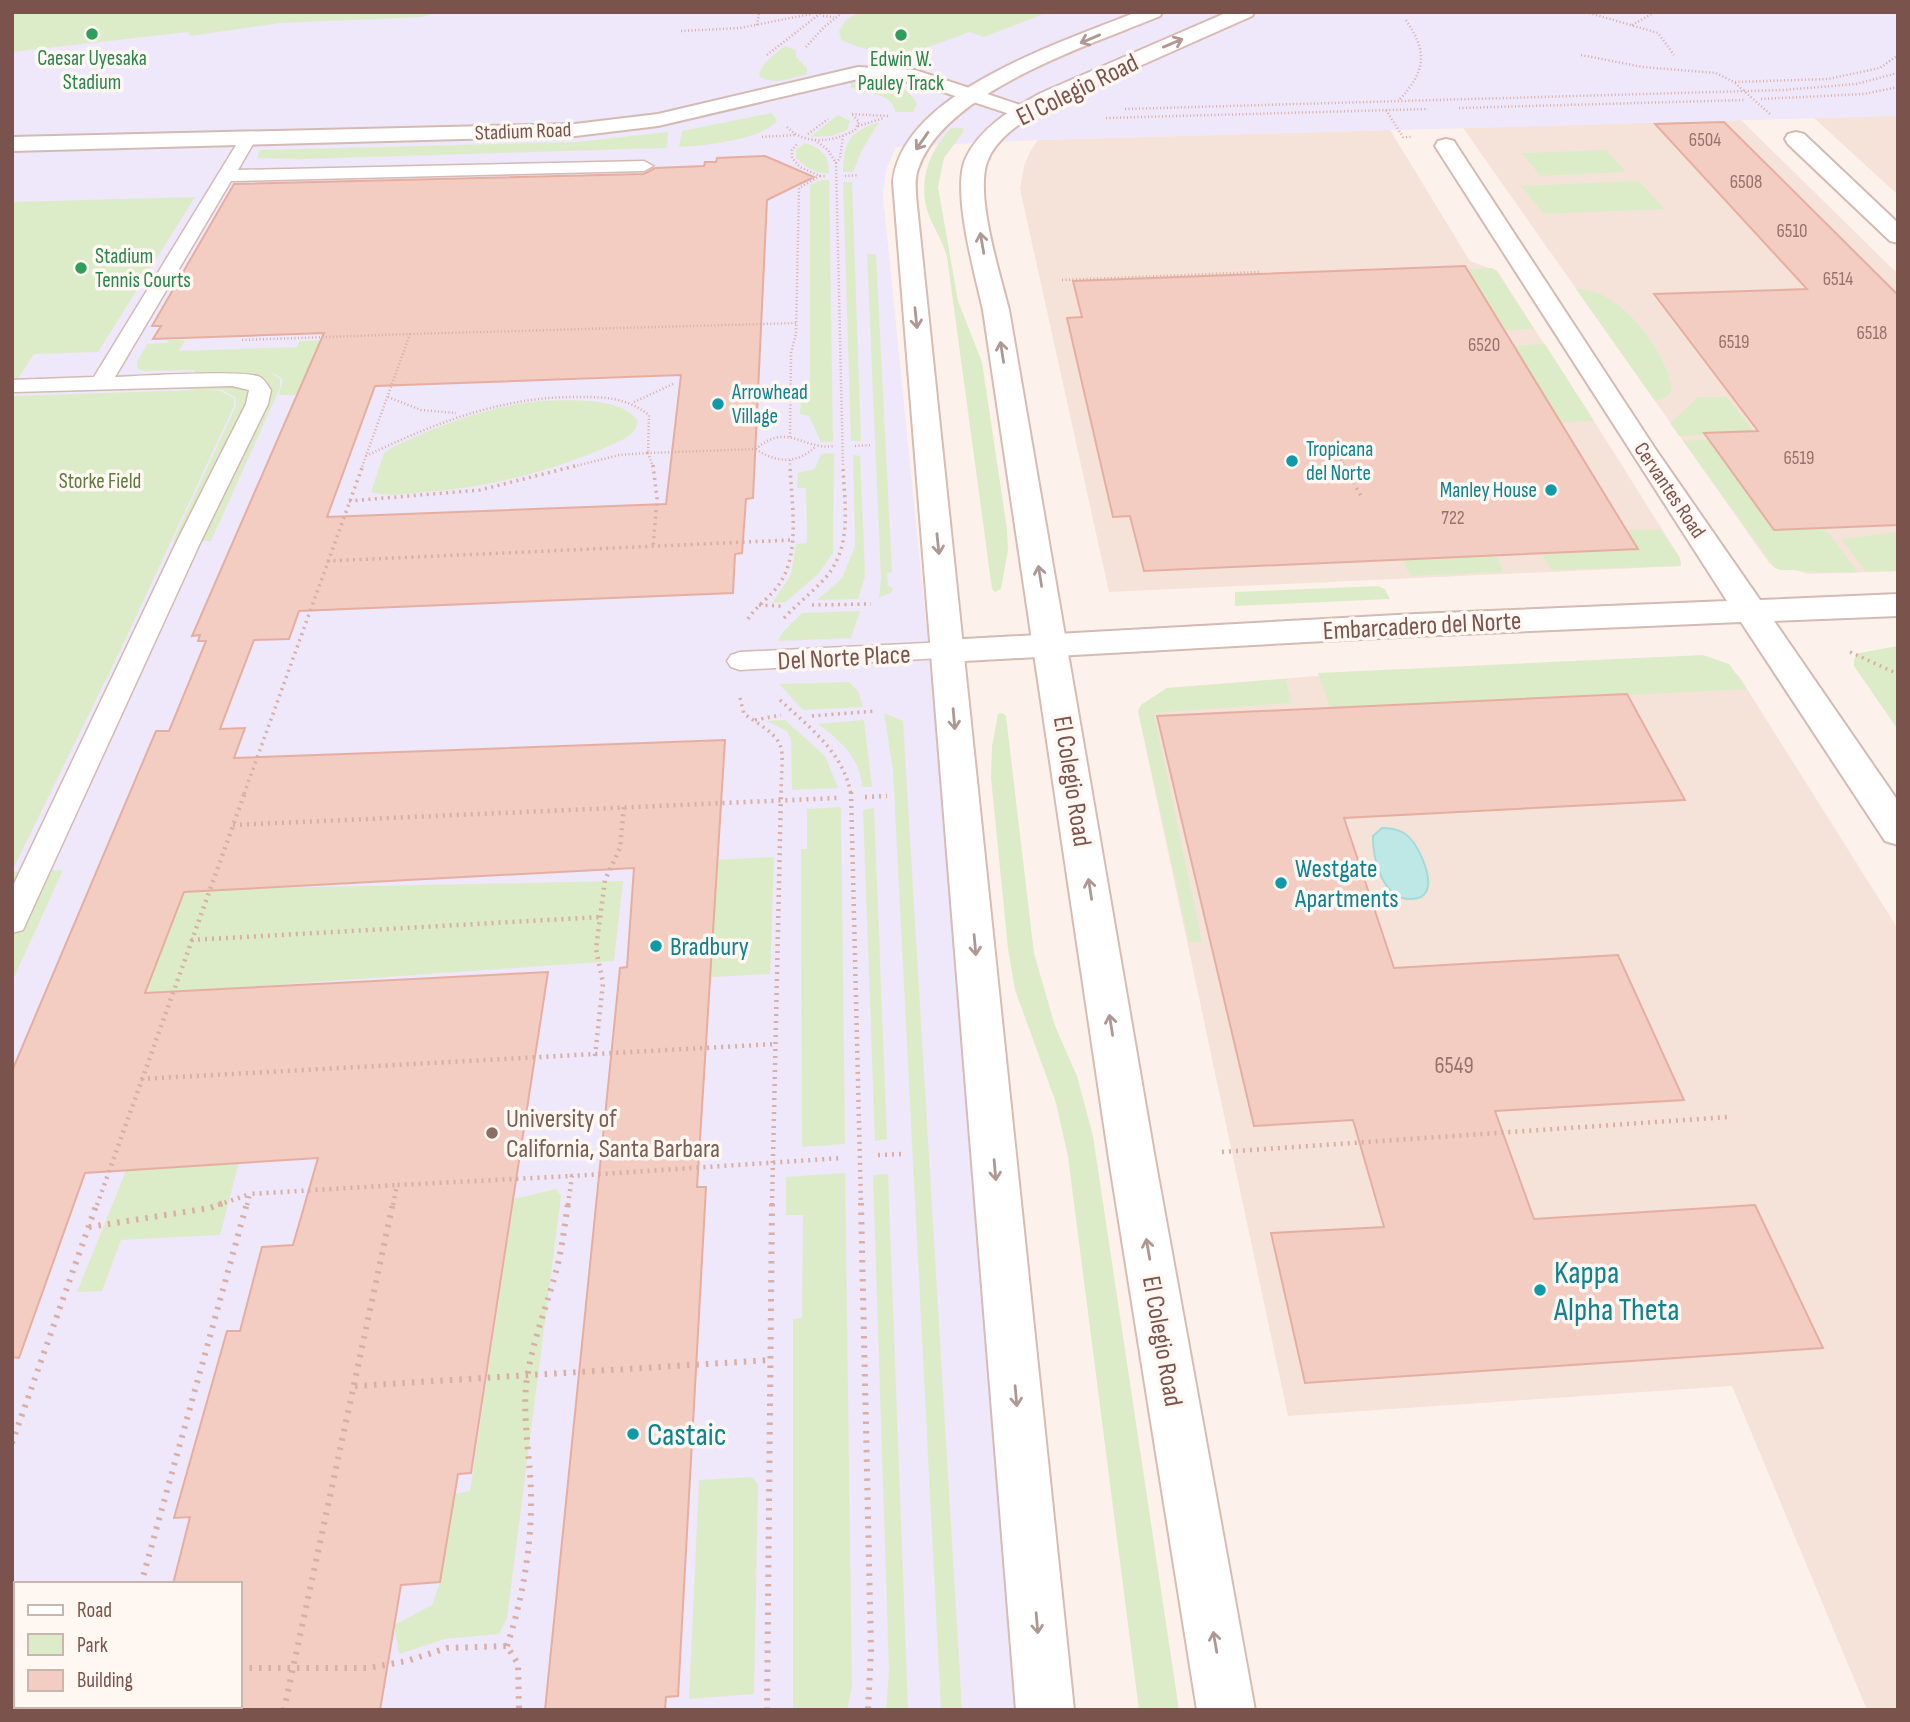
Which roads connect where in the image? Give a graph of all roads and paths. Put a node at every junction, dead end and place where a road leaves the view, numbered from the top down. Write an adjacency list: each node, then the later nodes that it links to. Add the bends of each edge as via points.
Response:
1 (797, 12): 8 (path)
2 (843, 12): 10 (path)
3 (1153, 12): 24 (main road, El Colegio Road, one-way to 24)
4 (1245, 12): 32 (main road, El Colegio Road, one-way to 4)
5 (1586, 12): 13 (path)
6 (1655, 12): 13 (path)
7 (760, 13): 12 (path)
8 (807, 13): 12 (path)
9 (823, 14): 10 (path); 19 (path)
10 (835, 17): 15 (path)
11 (1405, 19): 26 (path, via 1422,49 1418,78)
12 (757, 25): 14 (path)
13 (1632, 25): 17 (path, via 1658,33)
14 (681, 31)
15 (804, 50)
16 (1581, 55): 21 (path, via 1643,67 1704,71)
17 (1674, 55)
18 (1898, 55): 21 (path, via 1880,68 1828,79)
19 (764, 57)
20 (1898, 73): 23 (path, via 1839,87)
21 (1734, 82): 23 (path)
22 (1898, 87): 25 (path, via 1864,94)
23 (1745, 91): 26 (path)
24 (970, 93): 32 (main road, Stadium Road); 41 (main road, Stadium Road, via 915,76 858,73 622,126); 90 (main road, El Colegio Road, one-way to 90, via 918,143 905,172)
25 (1761, 99)
26 (1399, 100): 29 (path)
27 (1745, 100): 28 (path)
28 (1457, 108)
29 (1122, 109)
30 (1428, 109): 35 (path)
31 (846, 112): 34 (path)
32 (1022, 112): 89 (main road, El Colegio Road, one-way to 32, via 972,187 975,163 988,142)
33 (834, 114): 38 (path)
34 (851, 114): 37 (path); 37 (path, via 890,117)
35 (1096, 118)
36 (789, 120): 39 (path, via 787,128)
37 (859, 126): 40 (path)
38 (808, 134)
39 (796, 135): 42 (path); 44 (path)
40 (844, 136): 44 (path); 48 (path)
41 (249, 137): 46 (main road, Stadium Road); 50 (lane)
42 (762, 137)
43 (1796, 139): 55 (main road)
44 (815, 140): 48 (path)
45 (798, 143): 51 (path, via 792,159)
46 (12, 144)
47 (1446, 146): 87 (main road, Cervantes Road)
48 (836, 163): 92 (path, via 845,540 839,561 827,578 769,634)
49 (644, 166): 50 (lane)
50 (225, 176): 61 (lane)
51 (820, 176): 52 (path); 58 (path, via 799,188)
52 (827, 176)
53 (845, 176): 54 (path)
54 (859, 176)
55 (1898, 236)
56 (1259, 272): 57 (path)
57 (1062, 280)
58 (796, 323): 59 (path); 67 (path)
59 (410, 334): 60 (path); 64 (path)
60 (233, 340)
61 (101, 383): 63 (lane); 106 (lane, via 232,380 254,382 260,390)
62 (675, 383): 65 (path)
63 (14, 386)
64 (388, 397): 66 (path, via 427,412); 75 (path)
65 (634, 402): 66 (path, via 552,396 510,400); 74 (path, via 649,415)
66 (460, 413): 75 (path)
67 (790, 437): 72 (path); 73 (path, via 773,438)
68 (1331, 441): 77 (path)
69 (872, 445): 71 (path)
70 (834, 446): 72 (path)
71 (855, 446)
72 (815, 447): 76 (path)
73 (756, 449): 74 (path); 76 (path, via 764,457)
74 (648, 453): 78 (path, via 620,455 480,490); 80 (path, via 657,471)
75 (366, 456): 78 (path)
76 (790, 460): 79 (path)
77 (1361, 496)
78 (349, 502): 81 (path)
79 (790, 540): 80 (path); 83 (path, via 787,569)
80 (653, 547): 81 (path)
81 (327, 561): 103 (path)
82 (872, 604): 84 (path)
83 (758, 605): 86 (path); 88 (path)
84 (812, 605)
85 (1898, 605): 87 (main road, Embarcadero del Norte)
86 (781, 606)
87 (1750, 611): 89 (main road, Embarcadero del Norte); 104 (main road, Cervantes Road)
88 (742, 629)
89 (1051, 644): 90 (main road, Embarcadero del Norte); 134 (main road, El Colegio Road, one-way to 89)
90 (947, 651): 92 (lane, Del Norte Place); 133 (main road, El Colegio Road, one-way to 133)
91 (1850, 652): 93 (path)
92 (748, 670): 97 (path, via 740,705); 132 (path, via 835,751 850,776 871,1651)
93 (1898, 674)
94 (876, 711): 96 (path)
95 (781, 715): 97 (path)
96 (812, 716)
97 (754, 721): 101 (path, via 776,735 782,747)
98 (887, 796): 99 (path)
99 (865, 797)
100 (838, 798): 101 (path)
101 (782, 800): 102 (path); 108 (path)
102 (624, 806): 103 (path); 105 (path, via 620,848 606,880)
103 (233, 825): 107 (path)
104 (1898, 831)
105 (600, 917): 107 (path); 109 (path, via 596,949 603,983)
106 (12, 921)
107 (191, 940): 110 (path)
108 (776, 1044): 109 (path); 116 (path)
109 (595, 1056): 110 (path)
110 (141, 1079): 120 (path)
111 (1728, 1117): 112 (path)
112 (1222, 1152)
113 (903, 1154): 114 (path)
114 (878, 1156)
115 (842, 1158): 116 (path)
116 (772, 1162): 117 (path); 121 (path)
117 (572, 1176): 118 (path); 122 (path, via 562,1245)
118 (397, 1185): 119 (path); 123 (path)
119 (250, 1194): 120 (path, via 209,1208); 125 (path)
120 (89, 1227): 124 (path)
121 (771, 1360): 122 (path); 131 (path)
122 (527, 1376): 123 (path); 126 (path, via 527,1541)
123 (355, 1386): 128 (path)
124 (12, 1443)
125 (142, 1582)
126 (507, 1646): 128 (path, via 447,1648 368,1668); 130 (path, via 519,1664)
127 (242, 1668): 128 (path)
128 (293, 1669): 129 (path)
129 (284, 1710)
130 (519, 1710)
131 (767, 1710)
132 (868, 1710)
133 (1045, 1710)
134 (1226, 1710)

